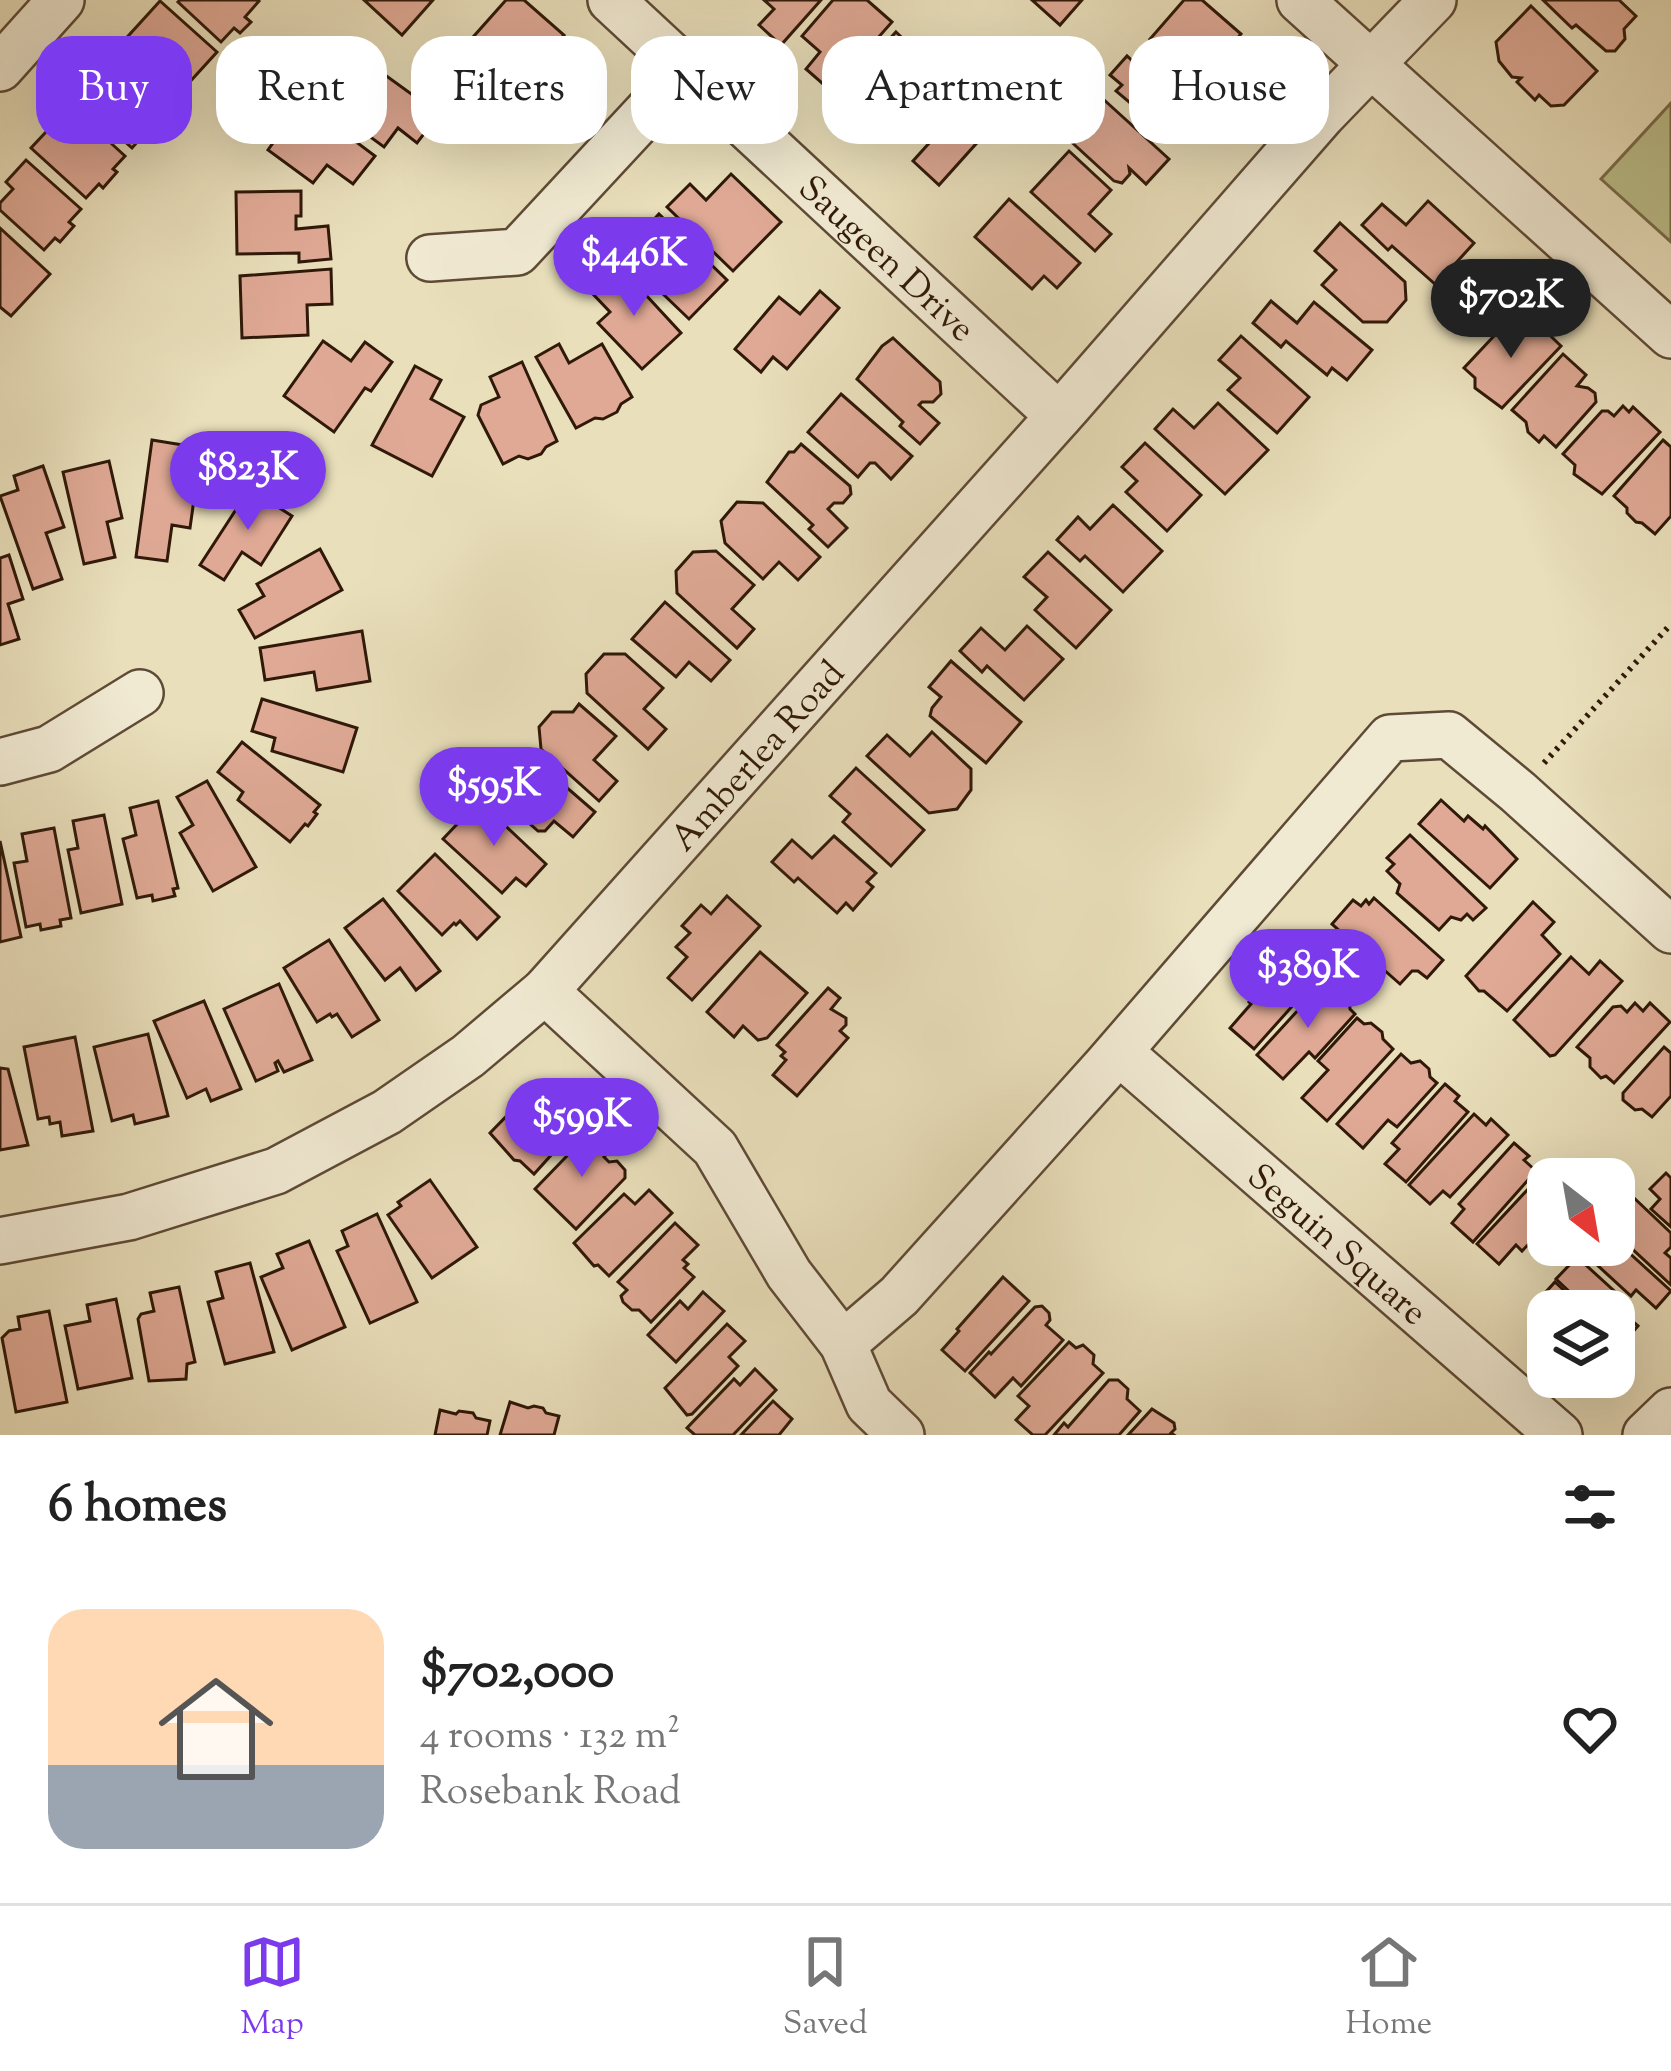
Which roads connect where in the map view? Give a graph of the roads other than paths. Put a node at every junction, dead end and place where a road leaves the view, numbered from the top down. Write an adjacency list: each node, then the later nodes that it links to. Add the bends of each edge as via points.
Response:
1 (61, 0): 7 (street)
2 (611, 0): 5 (street, Saugeen Drive)
3 (1300, 0): 6 (street)
4 (1433, 0): 6 (street, Amberlea Road)
5 (651, 36)
6 (1372, 64): 11 (street); 12 (street, Amberlea Road)
7 (0, 68)
8 (631, 129): 10 (street, via 517,252)
9 (767, 144): 12 (street, Saugeen Drive)
10 (430, 258)
11 (1671, 335)
12 (1059, 416): 16 (street, Amberlea Road)
13 (140, 693): 14 (street, via 49,749)
14 (0, 761)
15 (1671, 930): 17 (street, via 1449,735 1390,738)
16 (545, 992): 18 (street, Amberlea Road, via 387,1112 277,1171 129,1217); 19 (street, via 715,1148 789,1274)
17 (1119, 1052): 19 (street, via 899,1296); 22 (street, Seguin Square)
18 (0, 1240)
19 (843, 1344): 21 (street, via 869,1404)
20 (1671, 1411): 23 (street)
21 (901, 1435)
22 (1559, 1435)
23 (1646, 1435)

